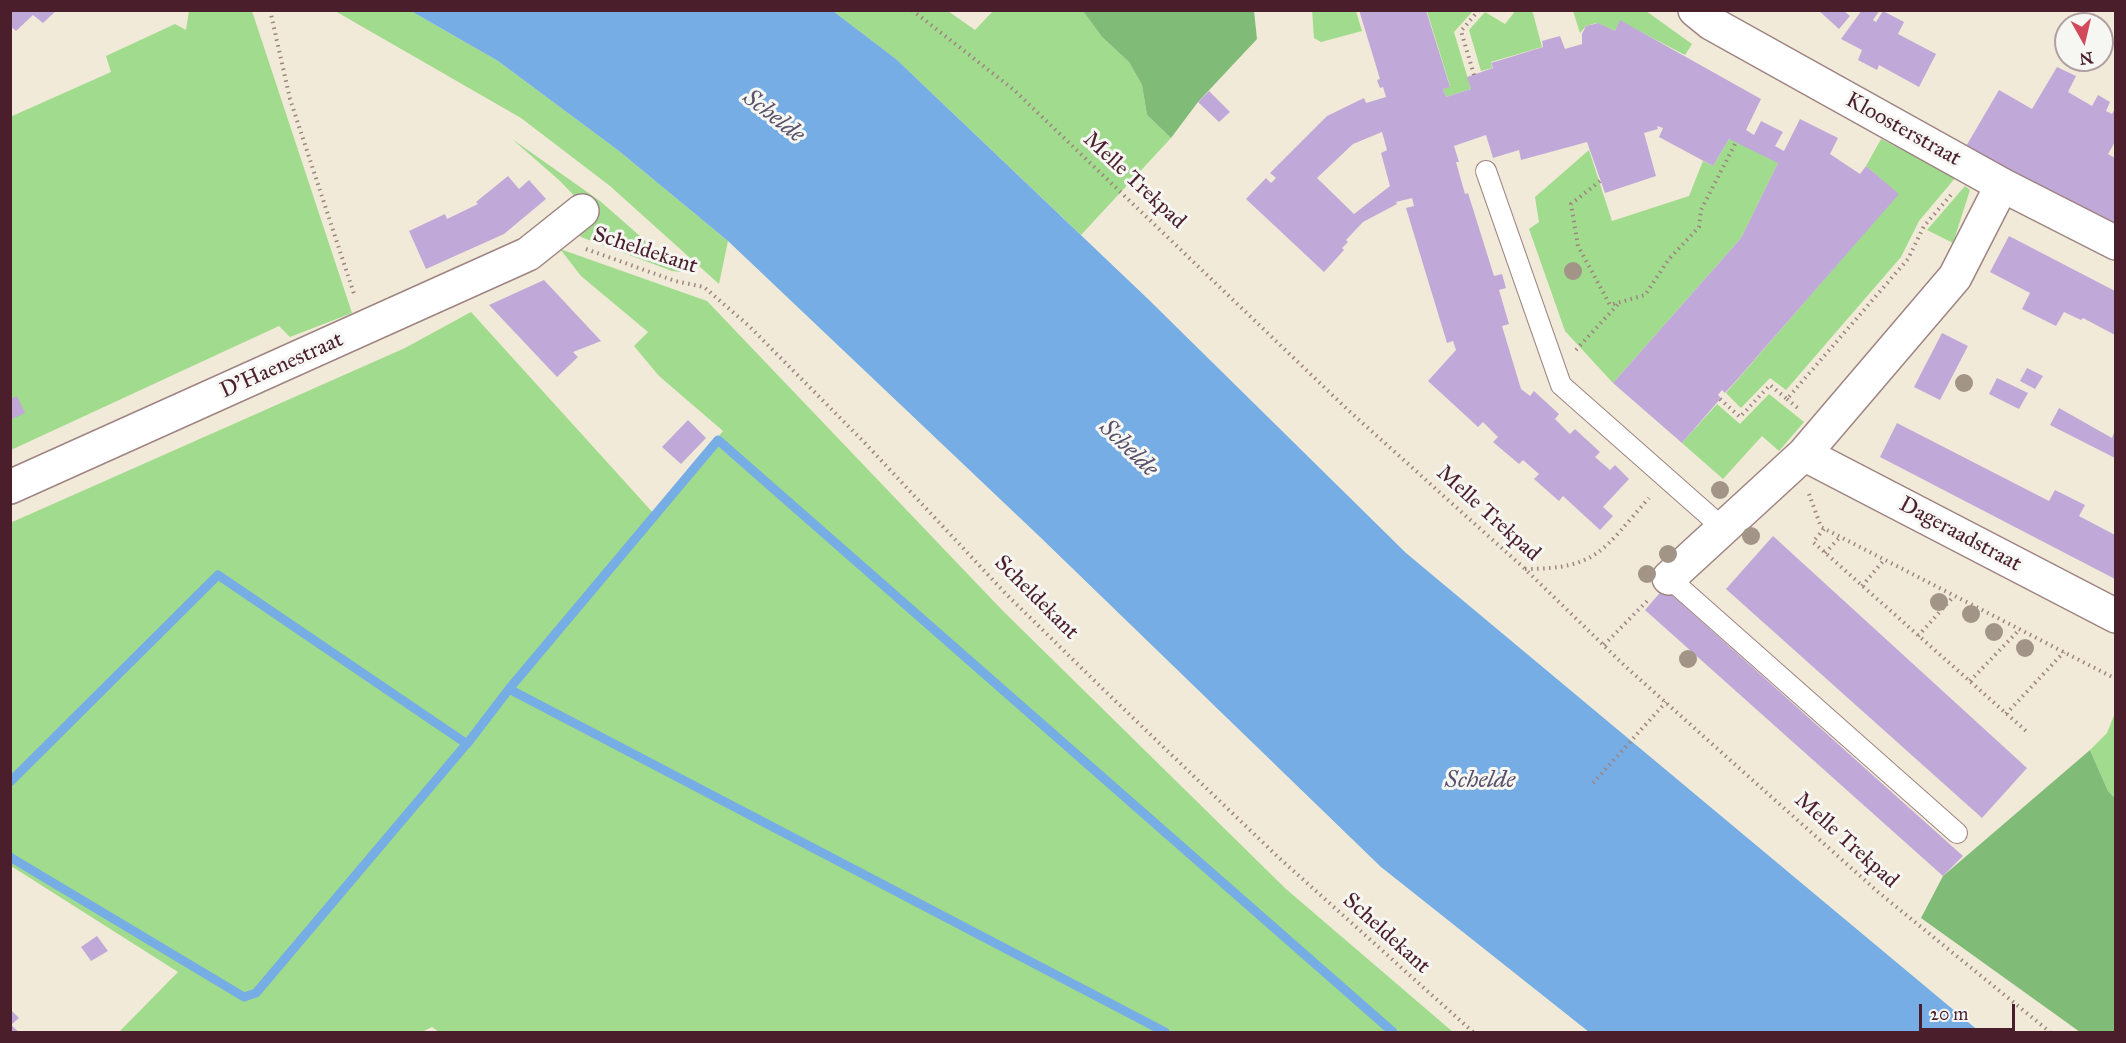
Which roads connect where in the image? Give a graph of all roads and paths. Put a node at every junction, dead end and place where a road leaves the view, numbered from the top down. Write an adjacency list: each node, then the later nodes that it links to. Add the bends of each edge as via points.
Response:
1 (270, 10): 15 (path, via 290,99)
2 (912, 10): 26 (path, Melle Trekpad, via 1014,90 1348,410)
3 (1479, 10): 5 (path, via 1461,31)
4 (1695, 10): 7 (street, Kloosterstraat)
5 (1474, 75)
6 (1736, 142): 14 (path, via 1701,210 1699,226 1645,295)
7 (1973, 169): 10 (street, Kloosterstraat); 17 (path, via 1924,226 1908,259 1787,399 1770,385 1740,417)
8 (1486, 171): 16 (lane)
9 (1600, 181): 14 (path, via 1571,204 1578,246 1610,305)
10 (2002, 185): 13 (street, Kloosterstraat); 18 (street, via 1955,277)
11 (582, 211): 12 (street, D'Haenestraat)
12 (550, 239): 15 (street, D'Haenestraat, via 528,254); 42 (path, Scheldekant, via 704,287 791,368 1006,594 1172,755 1325,901)
13 (2115, 243)
14 (1620, 302): 16 (path, via 1575,351)
15 (365, 329): 20 (street, D'Haenestraat)
16 (1551, 356): 19 (lane, via 1561,385)
17 (1720, 399)
18 (1794, 463): 21 (street); 22 (path); 30 (street, Dageraadstraat)
19 (1668, 478): 21 (lane); 26 (path, via 1598,556 1556,569)
20 (10, 487)
21 (1724, 529): 27 (street)
22 (1824, 529): 23 (path); 24 (path, via 1813,542)
23 (1840, 537): 24 (path); 25 (path)
24 (1825, 554): 28 (path)
25 (1884, 560): 28 (path); 29 (path)
26 (1525, 569): 33 (path, Melle Trekpad)
27 (1669, 578): 33 (path); 41 (lane)
28 (1862, 586): 32 (path)
29 (1954, 596): 31 (path); 32 (path)
30 (2115, 616)
31 (2020, 629): 34 (path); 36 (path)
32 (1918, 636): 36 (path)
33 (1604, 645): 37 (path, Melle Trekpad)
34 (2064, 652): 35 (path); 38 (path)
35 (2115, 679)
36 (1970, 681): 38 (path)
37 (1666, 702): 40 (path); 43 (path, Melle Trekpad, via 1878,892)
38 (2006, 714): 39 (path)
39 (2026, 731)
40 (1593, 783)
41 (1957, 832)
42 (1473, 1032)
43 (2050, 1032)

